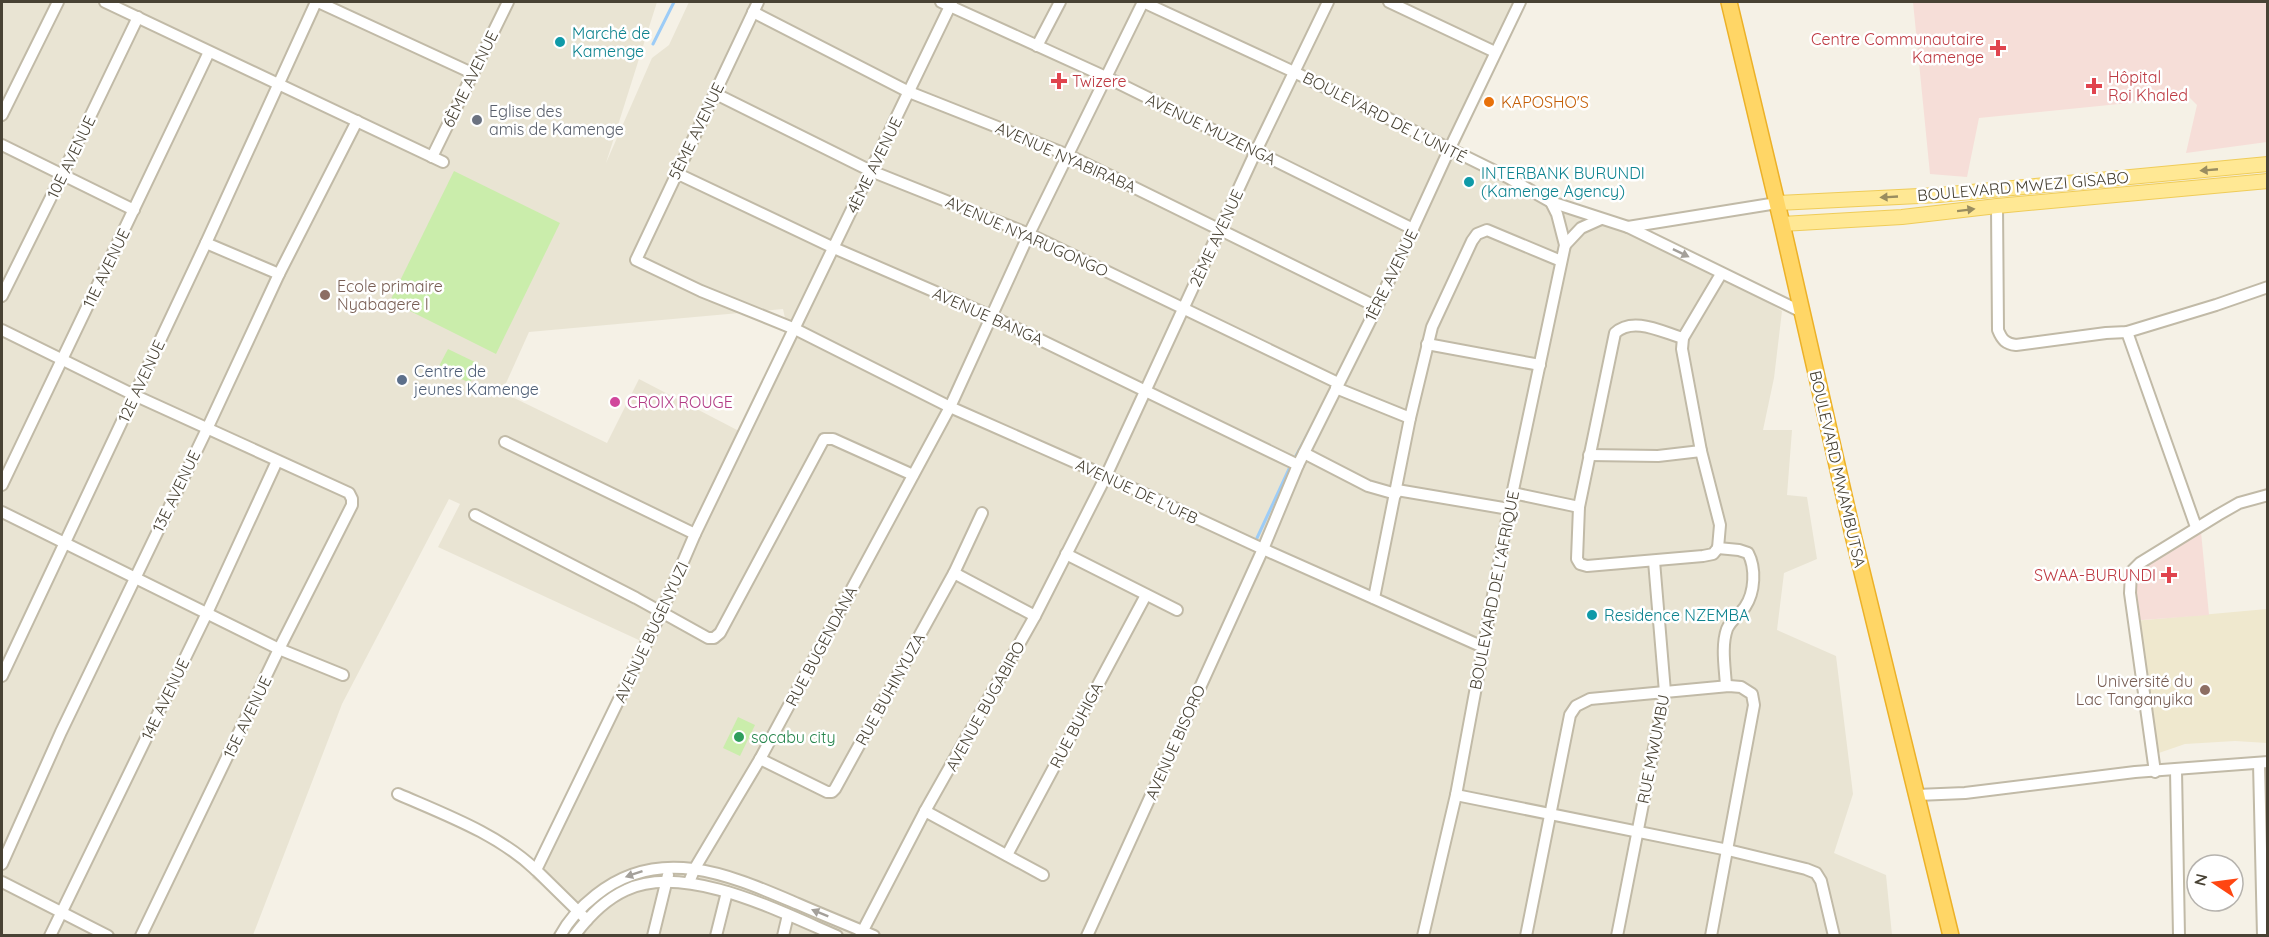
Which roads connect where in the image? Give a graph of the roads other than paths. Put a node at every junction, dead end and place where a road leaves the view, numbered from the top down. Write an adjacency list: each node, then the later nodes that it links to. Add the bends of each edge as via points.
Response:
1 (58, 2): 25 (street)
2 (105, 2): 13 (street)
3 (317, 2): 20 (street); 22 (street, 12E AVENUE)
4 (508, 2): 20 (street, 6ÈME AVENUE)
5 (758, 2): 14 (street, 5ÈME AVENUE)
6 (1060, 2): 16 (street)
7 (1143, 2): 19 (street, BOULEVARD DE L'UNITÉ); 21 (street, RUE BUGENDANA)
8 (1328, 2): 19 (street, 2ÈME AVENUE)
9 (1389, 2): 18 (street)
10 (1520, 2): 18 (street, 1ÈRE AVENUE)
11 (1729, 2): 41 (highway, BOULEVARD MWAMBUTSA)
12 (948, 3): 16 (street, AVENUE MUZENGA); 23 (street, 4ÈME AVENUE)
13 (123, 5): 15 (street)
14 (753, 12): 23 (street, AVENUE NYABIRABA); 24 (street, 5ÈME AVENUE)
15 (138, 17): 17 (street); 37 (street, 10E AVENUE)
16 (1038, 46): 21 (street, AVENUE MUZENGA)
17 (209, 52): 22 (street); 43 (street, 11E AVENUE)
18 (1495, 52): 28 (street, 1ÈRE AVENUE)
19 (1294, 72): 28 (street, BOULEVARD DE L'UNITÉ); 29 (street, 2ÈME AVENUE)
20 (472, 73): 31 (street, 6ÈME AVENUE)
21 (1106, 77): 29 (street, AVENUE MUZENGA); 30 (street, RUE BUGENDANA)
22 (278, 84): 26 (street); 50 (street, 12E AVENUE)
23 (909, 92): 30 (street, AVENUE NYABIRABA); 34 (street, 4ÈME AVENUE)
24 (714, 93): 34 (street, AVENUE NYARUGONGO); 36 (street, 5ÈME AVENUE)
25 (2, 115)
26 (357, 121): 31 (street); 55 (street, 13E AVENUE)
27 (2, 145): 37 (street)
28 (1449, 150): 40 (street, BOULEVARD DE L'UNITÉ); 48 (street, 1ÈRE AVENUE)
29 (1256, 151): 47 (street, 2ÈME AVENUE); 48 (street, AVENUE MUZENGA)
30 (1068, 155): 47 (street, AVENUE NYABIRABA); 49 (street, RUE BUGENDANA)
31 (432, 157): 32 (street)
32 (443, 162)
33 (2268, 164): 35 (main road, BOULEVARD MWEZI GISABO, one-way to 35)
34 (871, 171): 49 (street, AVENUE NYARUGONGO); 52 (street, 4ÈME AVENUE)
35 (2181, 172): 39 (main road); 41 (main road, BOULEVARD MWEZI GISABO, one-way to 41, via 1939,195)
36 (675, 173): 52 (street, AVENUE BANGA); 53 (street, 5ÈME AVENUE)
37 (63, 175): 43 (street); 58 (street, 10E AVENUE)
38 (2268, 181): 39 (main road, BOULEVARD MWEZI GISABO)
39 (2183, 189): 42 (main road, BOULEVARD MWEZI GISABO)
40 (1551, 202): 44 (street, BOULEVARD DE L'UNITÉ); 51 (street, BOULEVARD DE L'AFRIQUE)
41 (1778, 203): 45 (highway, BOULEVARD MWAMBUTSA); 46 (street, BOULEVARD DE L'UNITÉ)
42 (1997, 206): 45 (main road, BOULEVARD MWEZI GISABO, one-way to 42, via 1902,217); 65 (street, via 2001,339 2016,345)
43 (134, 210): 68 (street, 11E AVENUE)
44 (1601, 219): 46 (street, BOULEVARD DE L'UNITÉ); 51 (street, via 1581,228)
45 (1782, 224): 61 (highway, BOULEVARD MWAMBUTSA)
46 (1628, 227): 56 (street, BOULEVARD DE L'UNITÉ, one-way to 56)
47 (1221, 229): 59 (street, AVENUE NYABIRABA); 60 (street, 2ÈME AVENUE)
48 (1413, 230): 59 (street, 1ÈRE AVENUE)
49 (1029, 234): 60 (street, AVENUE NYARUGONGO); 62 (street, RUE BUGENDANA)
50 (206, 243): 55 (street); 72 (street, 12E AVENUE)
51 (1565, 245): 54 (street, BOULEVARD DE L'AFRIQUE)
52 (834, 248): 62 (street, AVENUE BANGA); 63 (street, 4ÈME AVENUE)
53 (636, 260): 63 (street, AVENUE DE L'UFB)
54 (1561, 261): 67 (street, via 1487,230 1477,234 1437,313); 69 (street, BOULEVARD DE L'AFRIQUE)
55 (279, 274): 75 (street, 13E AVENUE)
56 (1721, 274): 61 (street, BOULEVARD DE L'UNITÉ); 66 (street)
57 (2268, 287): 65 (street)
58 (2, 296)
59 (1377, 307): 70 (street, 1ÈRE AVENUE)
60 (1183, 308): 70 (street, AVENUE NYARUGONGO); 71 (street, 2ÈME AVENUE)
61 (1802, 312): 120 (highway, BOULEVARD MWAMBUTSA)
62 (992, 316): 71 (street, AVENUE BANGA); 73 (street, RUE BUGENDANA)
63 (795, 329): 73 (street, AVENUE DE L'UFB); 94 (street, AVENUE BUGENYUZI)
64 (2, 330): 68 (street)
65 (2127, 332): 93 (street)
66 (1683, 338): 77 (street); 79 (street, via 1642,326 1621,328 1615,333)
67 (1427, 344): 69 (street); 74 (street)
68 (61, 360): 72 (street); 84 (street, 11E AVENUE)
69 (1540, 365): 86 (street, BOULEVARD DE L'AFRIQUE)
70 (1337, 386): 74 (street, AVENUE NYARUGONGO); 78 (street, 1ÈRE AVENUE)
71 (1145, 390): 81 (street, AVENUE BANGA); 83 (street, 2ÈME AVENUE)
72 (134, 395): 75 (street); 95 (street, 12E AVENUE)
73 (950, 407): 82 (street, RUE BUGENDANA); 83 (street, AVENUE DE L'UFB)
74 (1410, 418): 85 (street)
75 (207, 429): 80 (street); 101 (street, 13E AVENUE)
76 (505, 442): 94 (street)
77 (1701, 451): 79 (street, via 1658,456); 96 (street, via 1720,525)
78 (1304, 453): 81 (street, 1ÈRE AVENUE); 85 (street, via 1368,486)
79 (1590, 455): 88 (street)
80 (276, 461): 105 (street, 14E AVENUE); 109 (street, 15E AVENUE, via 349,493 352,499)
81 (1298, 465): 97 (street, 1ÈRE AVENUE)
82 (913, 475): 106 (street, via 833,439 824,439 720,633 708,639); 114 (street, RUE BUGENDANA)
83 (1106, 476): 97 (street, AVENUE DE L'UFB); 98 (street, AVENUE BUGABIRO)
84 (2, 485)
85 (1397, 492): 89 (street); 103 (street)
86 (1513, 493): 88 (street); 89 (street, BOULEVARD DE L'AFRIQUE)
87 (2268, 495): 93 (street, via 2240,503)
88 (1579, 507): 99 (street, via 1580,564)
89 (1509, 509): 108 (street, BOULEVARD DE L'AFRIQUE)
90 (2, 512): 95 (street)
91 (982, 513): 100 (street, RUE BUHINYUZA)
92 (475, 516): 106 (street)
93 (2196, 527): 117 (street, via 2131,572 2130,593)
94 (695, 534): 106 (street, AVENUE BUGENYUZI)
95 (65, 542): 101 (street); 111 (street, 12E AVENUE)
96 (1718, 548): 99 (street, via 1713,554); 112 (street, via 1748,553 1754,575 1748,602 1728,627)
97 (1263, 549): 103 (street, AVENUE DE L'UFB); 150 (street, AVENUE BISORO)
98 (1066, 554): 102 (street); 107 (street, AVENUE BUGABIRO)
99 (1654, 561): 113 (street, RUE MWUMBU)
100 (954, 573): 107 (street); 114 (street, RUE BUHINYUZA, via 832,792)
101 (135, 577): 105 (street); 126 (street, 13E AVENUE)
102 (1146, 595): 104 (street); 125 (street, RUE BUHIGA)
103 (1374, 598): 108 (street, AVENUE DE L'UFB)
104 (1178, 610)
105 (207, 613): 109 (street); 136 (street, 14E AVENUE)
106 (661, 613): 129 (street, AVENUE BUGENYUZI)
107 (1035, 616): 121 (street, AVENUE BUGABIRO)
108 (1483, 648): 119 (street, BOULEVARD DE L'AFRIQUE)
109 (279, 649): 110 (street); 142 (street, 15E AVENUE)
110 (342, 675)
111 (2, 676)
112 (1726, 686): 113 (street); 124 (street, via 1741,687 1752,694 1754,705)
113 (1665, 692): 122 (street, via 1590,699 1576,706 1570,715); 123 (street, RUE MWUMBU)
114 (760, 759): 128 (street, RUE BUGENDANA)
115 (2264, 763): 116 (street); 158 (street)
116 (2176, 770): 117 (street); 157 (street)
117 (2155, 772): 120 (street)
118 (398, 794): 129 (street, via 485,834)
119 (1456, 795): 122 (street); 151 (street, BOULEVARD DE L'AFRIQUE)
120 (1917, 795): 156 (highway, BOULEVARD MWAMBUTSA)
121 (925, 811): 125 (street); 139 (street, AVENUE BUGABIRO)
122 (1551, 814): 123 (street); 152 (street)
123 (1638, 832): 124 (street); 153 (street, RUE MWUMBU)
124 (1728, 850): 154 (street); 155 (street, via 1816,873)
125 (1007, 855): 130 (street)
126 (2, 864)
127 (670, 867): 128 (street); 131 (street); 135 (street, one-way to 135, via 627,876)
128 (696, 868): 133 (street, RUE BUGENDANA); 139 (street, one-way to 128, via 758,887)
129 (536, 870): 135 (street)
130 (1043, 875)
131 (666, 881): 133 (street); 138 (street, via 626,890); 145 (street)
132 (2, 882): 136 (street)
133 (689, 882): 134 (street)
134 (727, 892): 137 (street); 146 (street)
135 (578, 911): 138 (street); 143 (street)
136 (62, 912): 140 (street, 14E AVENUE); 141 (street)
137 (788, 915): 147 (street); 148 (street)
138 (587, 920): 144 (street)
139 (861, 933): 149 (street)
140 (50, 936)
141 (108, 936)
142 (141, 936)
143 (560, 936)
144 (574, 936)
145 (653, 936)
146 (716, 936)
147 (783, 936)
148 (837, 936)
149 (874, 936)
150 (1087, 936)
151 (1423, 936)
152 (1526, 936)
153 (1617, 936)
154 (1710, 936)
155 (1834, 936)
156 (1951, 936)
157 (2179, 936)
158 (2263, 936)

